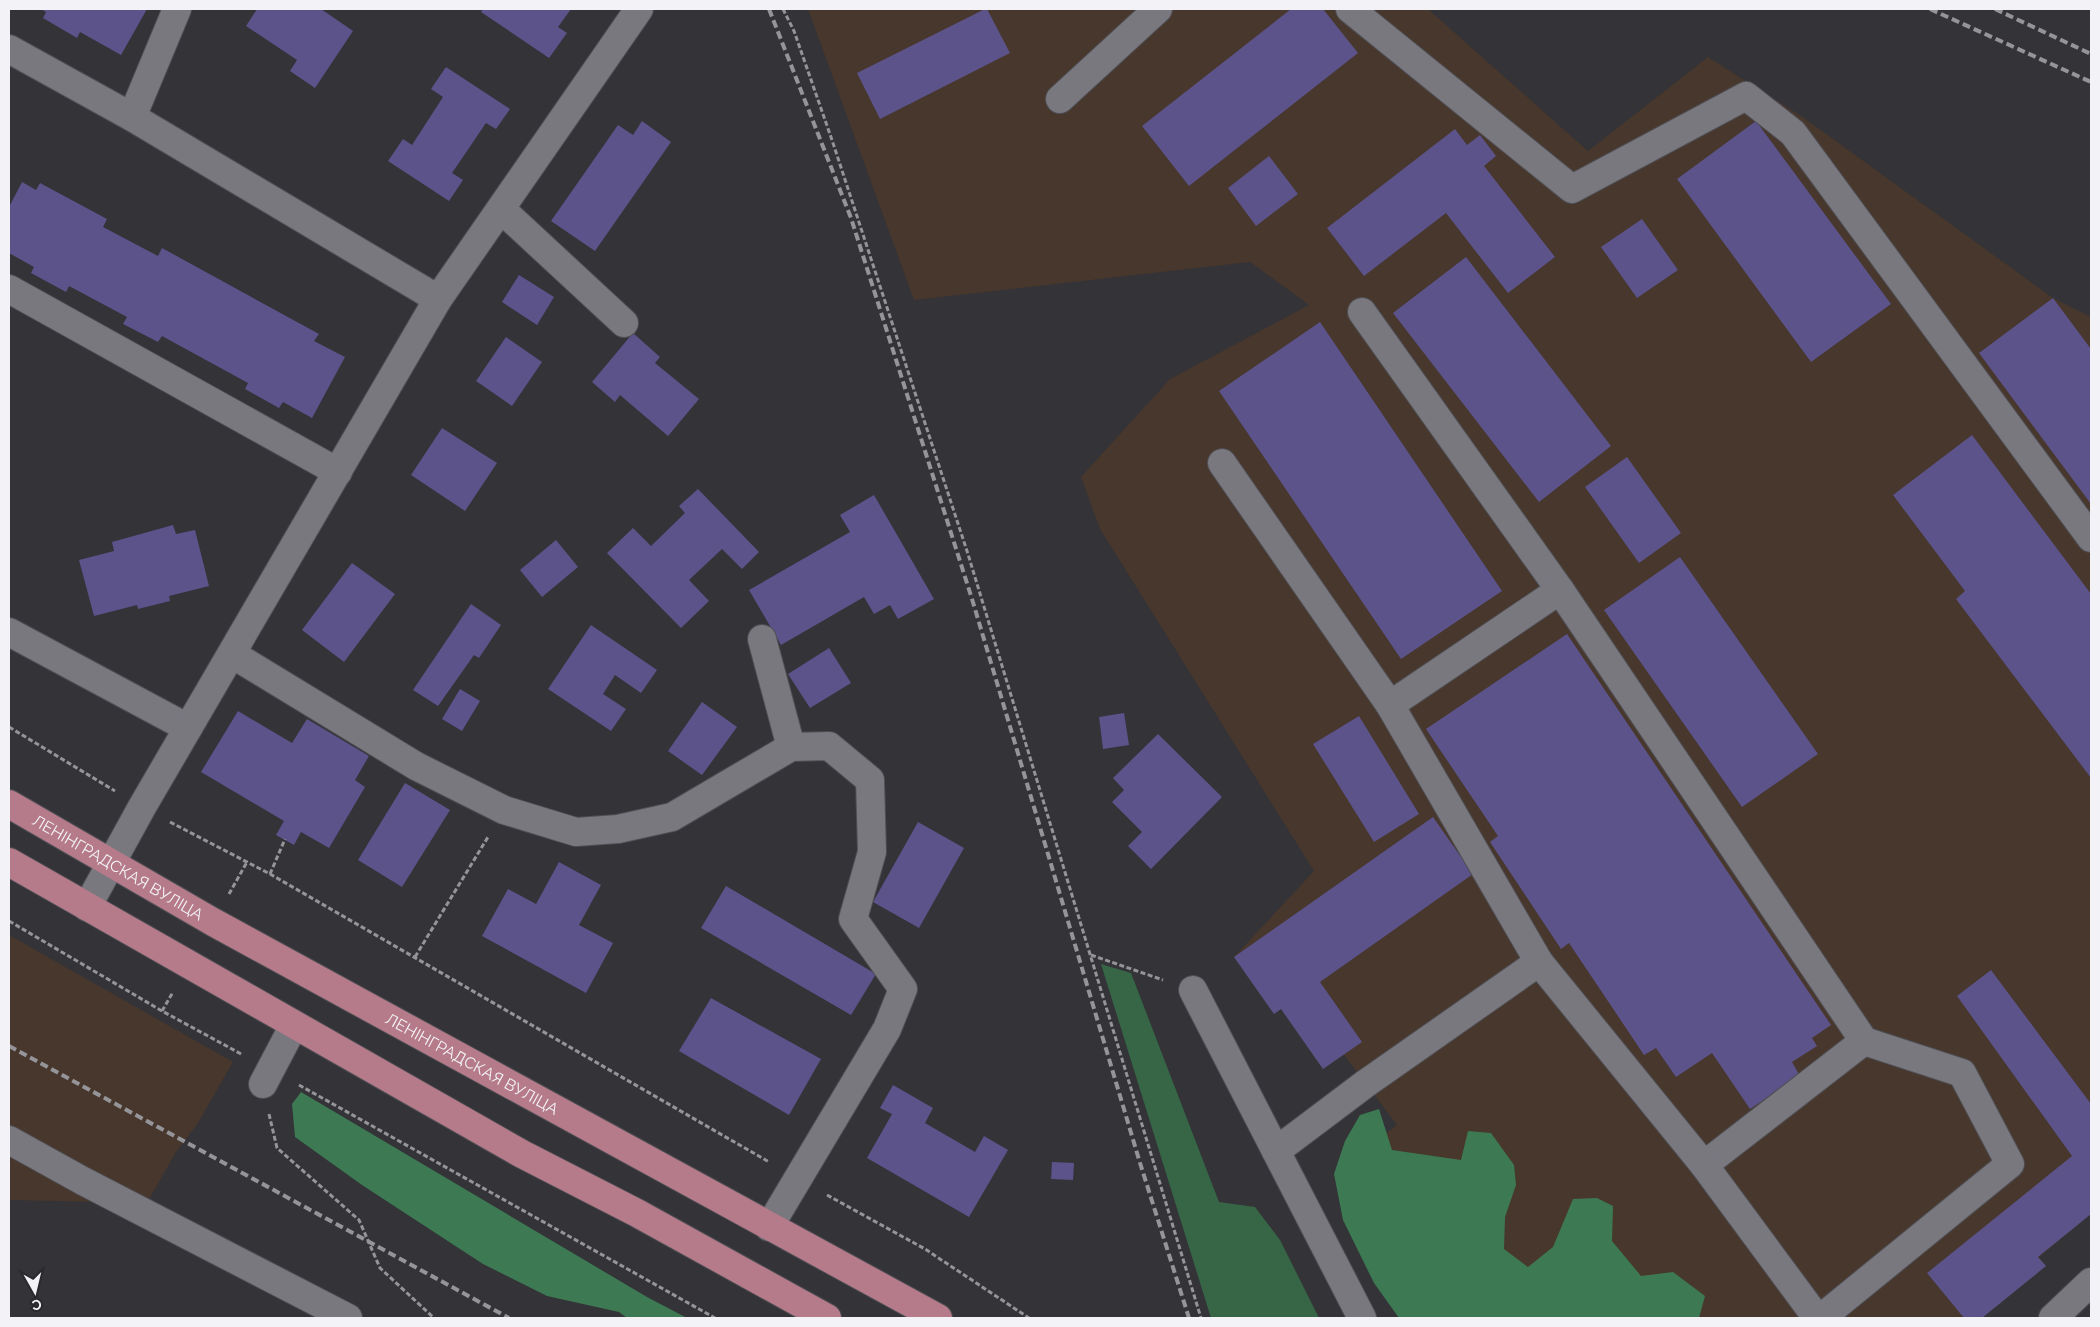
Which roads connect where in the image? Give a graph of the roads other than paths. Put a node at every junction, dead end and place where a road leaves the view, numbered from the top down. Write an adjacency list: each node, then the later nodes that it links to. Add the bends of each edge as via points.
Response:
1 (177, 9): 7 (street)
2 (639, 9): 8 (street)
3 (1158, 9): 6 (street)
4 (1350, 9): 15 (street, via 1572,189 1746,96 1792,133)
5 (9, 49): 7 (street)
6 (1060, 99)
7 (132, 117): 10 (street)
8 (500, 209): 10 (street); 12 (street)
9 (9, 289): 14 (street)
10 (438, 299): 14 (street)
11 (1362, 312): 16 (street)
12 (624, 323)
13 (1222, 462): 20 (street)
14 (338, 472): 19 (street)
15 (2091, 538)
16 (1560, 590): 20 (street); 30 (street)
17 (9, 632): 21 (street)
18 (762, 639): 22 (street)
19 (232, 654): 21 (street); 22 (street, via 416,766 504,810 576,832 618,829 672,818)
20 (1390, 705): 27 (street)
21 (188, 728): 25 (street)
22 (791, 747): 35 (street, via 829,746 870,780 872,852 853,918 903,989 887,1029)
23 (9, 804): 25 (main road, ЛЕНІНГРАДСКАЯ ВУЛІЦА)
24 (9, 862): 26 (main road)
25 (110, 864): 26 (street); 35 (main road, ЛЕНІНГРАДСКАЯ ВУЛІЦА)
26 (87, 907): 29 (main road)
27 (1539, 962): 33 (street); 34 (street)
28 (1193, 990): 33 (street)
29 (294, 1025): 31 (street); 38 (main road, via 522,1154)
30 (1864, 1041): 34 (street); 41 (street, via 1962,1073 2010,1164)
31 (266, 1077)
32 (9, 1140): 37 (street)
33 (1276, 1151): 40 (street)
34 (1704, 1165): 41 (street)
35 (769, 1227): 39 (main road, ЛЕНІНГРАДСКАЯ ВУЛІЦА)
36 (2091, 1282): 42 (street)
37 (348, 1318)
38 (827, 1318)
39 (938, 1318)
40 (1362, 1318)
41 (1819, 1318)
42 (2053, 1318)

